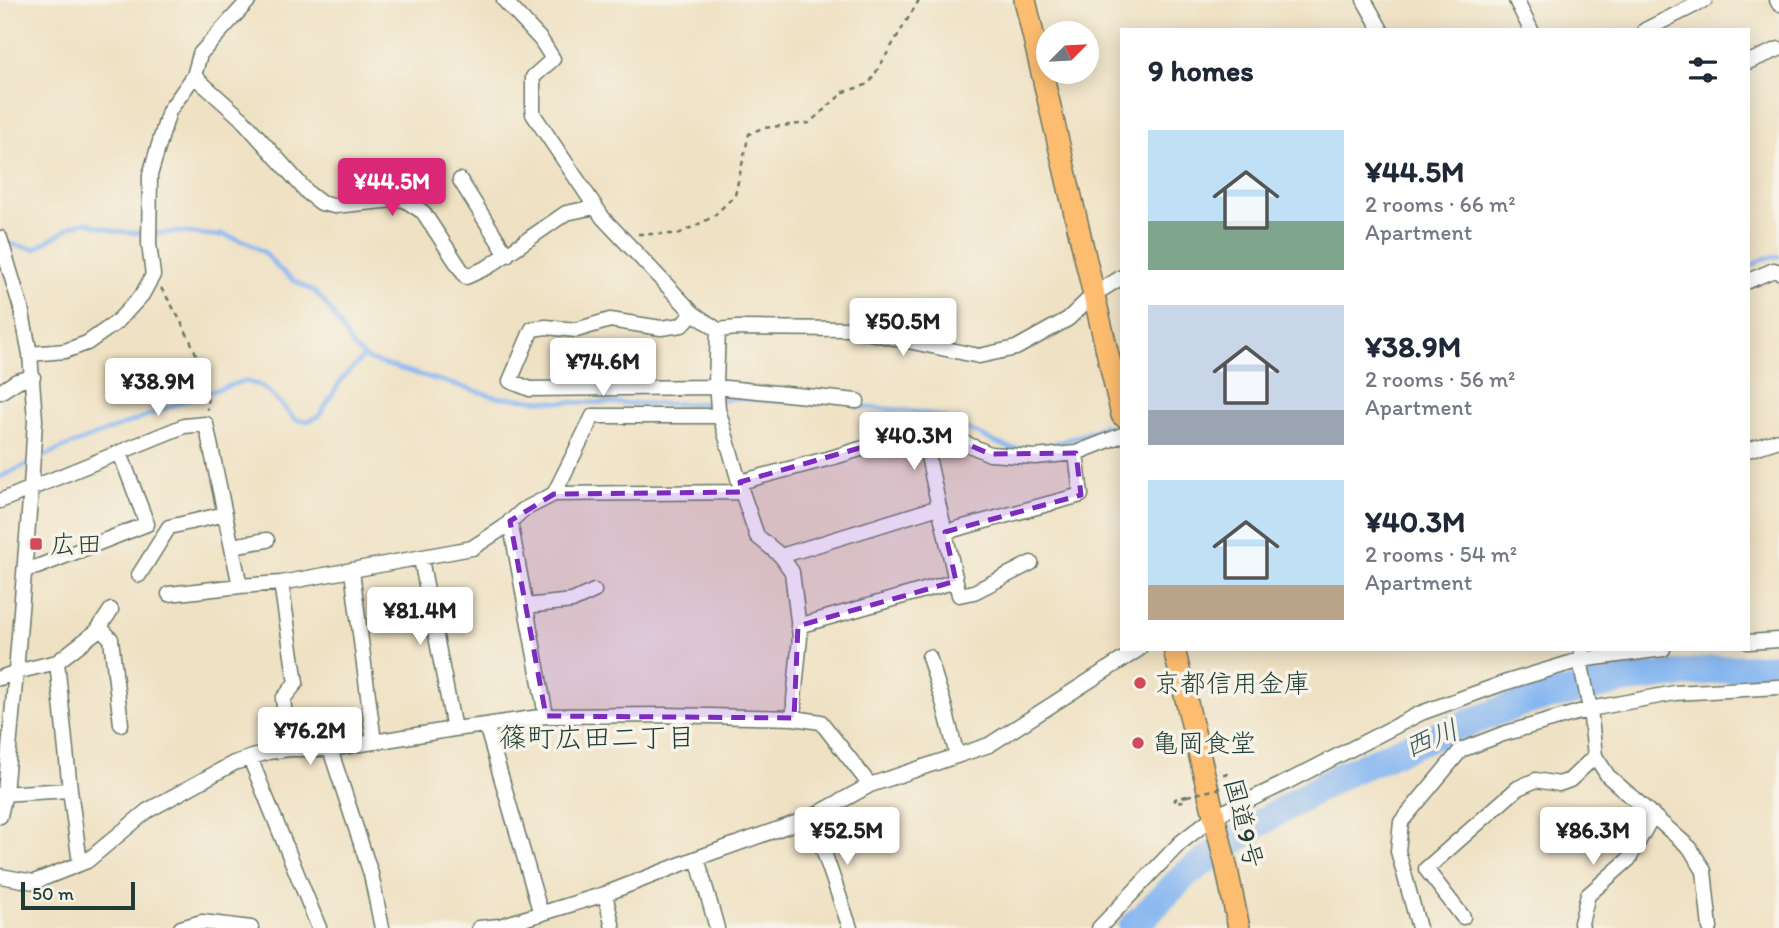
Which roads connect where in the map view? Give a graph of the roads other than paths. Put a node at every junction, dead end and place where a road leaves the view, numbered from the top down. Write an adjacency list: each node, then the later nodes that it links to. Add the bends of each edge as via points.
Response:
1 (249, 0): 12 (street, via 200,54)
2 (504, 0): 14 (street, via 554,59 533,77 533,114)
3 (1026, 0): 20 (highway)
4 (1364, 0): 7 (street)
5 (1704, 0): 9 (street)
6 (1521, 2): 8 (street)
7 (1380, 28)
8 (1530, 28)
9 (1649, 28)
10 (1779, 49): 11 (street)
11 (1750, 61)
12 (194, 76): 16 (street, via 321,202 334,206 403,199 423,212 466,277); 23 (street, via 169,111 150,175 153,275 142,295 117,322 87,342 65,351)
13 (460, 180): 16 (street)
14 (595, 207): 16 (street, via 566,213); 21 (street)
15 (0, 238): 23 (street)
16 (507, 255)
17 (1779, 272): 19 (street)
18 (1120, 278): 20 (street)
19 (1750, 279)
20 (1093, 295): 22 (street, via 1069,319 1016,348 979,356 851,329); 25 (highway)
21 (693, 313): 22 (street); 26 (street, via 682,325 661,328 610,320 576,330 532,329 510,381 530,389)
22 (718, 330): 26 (street)
23 (30, 354): 24 (street)
24 (33, 376): 27 (street); 37 (street)
25 (1118, 383)
26 (716, 387): 28 (street); 29 (street)
27 (0, 392)
28 (857, 401)
29 (720, 416): 36 (street); 38 (street, via 593,416)
30 (922, 429): 35 (street, via 930,428 990,454 1035,457); 36 (street); 40 (street)
31 (1120, 436): 35 (street)
32 (1779, 439): 33 (street)
33 (1750, 449)
34 (120, 453): 37 (street); 41 (street, via 184,426 206,424); 49 (street, via 147,524)
35 (1076, 453): 43 (street, via 1081,495)
36 (741, 487): 38 (street); 46 (street, via 757,536)
37 (31, 488): 39 (street); 49 (street)
38 (554, 494): 42 (street)
39 (0, 501)
40 (939, 507): 43 (street); 46 (street)
41 (225, 514): 45 (street); 51 (street, via 169,527)
42 (510, 521): 47 (street, via 472,548); 57 (street)
43 (945, 532): 52 (street)
44 (267, 540): 45 (street)
45 (232, 546): 54 (street)
46 (781, 556): 60 (street, via 792,572)
47 (421, 559): 50 (street); 77 (street)
48 (1031, 563): 52 (street, via 974,592 959,595)
49 (24, 569): 69 (street)
50 (352, 571): 53 (street); 78 (street)
51 (139, 575)
52 (956, 581): 60 (street)
53 (281, 583): 54 (street); 79 (street, via 296,683 284,699)
54 (240, 586): 56 (street)
55 (594, 591): 57 (street, via 572,601)
56 (169, 594)
57 (526, 606): 73 (street)
58 (111, 610): 59 (street)
59 (100, 626): 68 (street); 75 (street, via 111,639)
60 (798, 626): 74 (street)
61 (1779, 640): 62 (street)
62 (1750, 642)
63 (1136, 651): 81 (street, via 989,745)
64 (1174, 651): 90 (highway, 国道9号)
65 (1648, 651): 67 (street)
66 (929, 657): 81 (street)
67 (1582, 660): 72 (street); 90 (street, via 1421,713)
68 (57, 662): 69 (street); 85 (street)
69 (16, 673): 70 (street); 86 (street)
70 (0, 678)
71 (1779, 687): 72 (street, via 1675,693)
72 (1589, 705): 82 (street); 108 (street, via 1461,750 1401,822 1398,851)
73 (546, 716): 74 (street); 76 (street)
74 (793, 718): 84 (street, via 821,722)
75 (121, 724)
76 (486, 726): 77 (street); 95 (street)
77 (454, 729): 78 (street)
78 (374, 742): 80 (street)
79 (289, 749): 80 (street); 83 (street)
80 (330, 749): 101 (street, via 371,874)
81 (957, 756): 84 (street)
82 (1595, 756): 87 (street, via 1608,776); 96 (street, via 1570,780 1559,784 1536,780 1518,788 1426,869)
83 (250, 758): 92 (street, via 147,811); 100 (street)
84 (870, 785): 89 (street)
85 (69, 790): 86 (street); 92 (street)
86 (3, 793): 88 (street)
87 (1653, 815): 109 (street, via 1629,859 1588,895); 110 (street, via 1690,848 1704,871)
88 (0, 816)
89 (812, 817): 91 (street); 105 (street)
90 (1215, 824): 106 (street, via 1180,844); 107 (highway, 国道9号)
91 (697, 858): 94 (street); 104 (street)
92 (80, 863): 93 (street, via 34,882)
93 (0, 876)
94 (605, 894): 95 (street); 103 (street)
95 (541, 914): 97 (street)
96 (1462, 917)
97 (500, 927): 102 (street)
98 (180, 928): 99 (street, via 202,922)
99 (251, 928)
100 (319, 928)
101 (382, 928)
102 (479, 928)
103 (613, 928)
104 (717, 928)
105 (850, 928)
106 (1099, 928)
107 (1239, 928)
108 (1419, 928)
109 (1582, 928)
110 (1710, 928)

